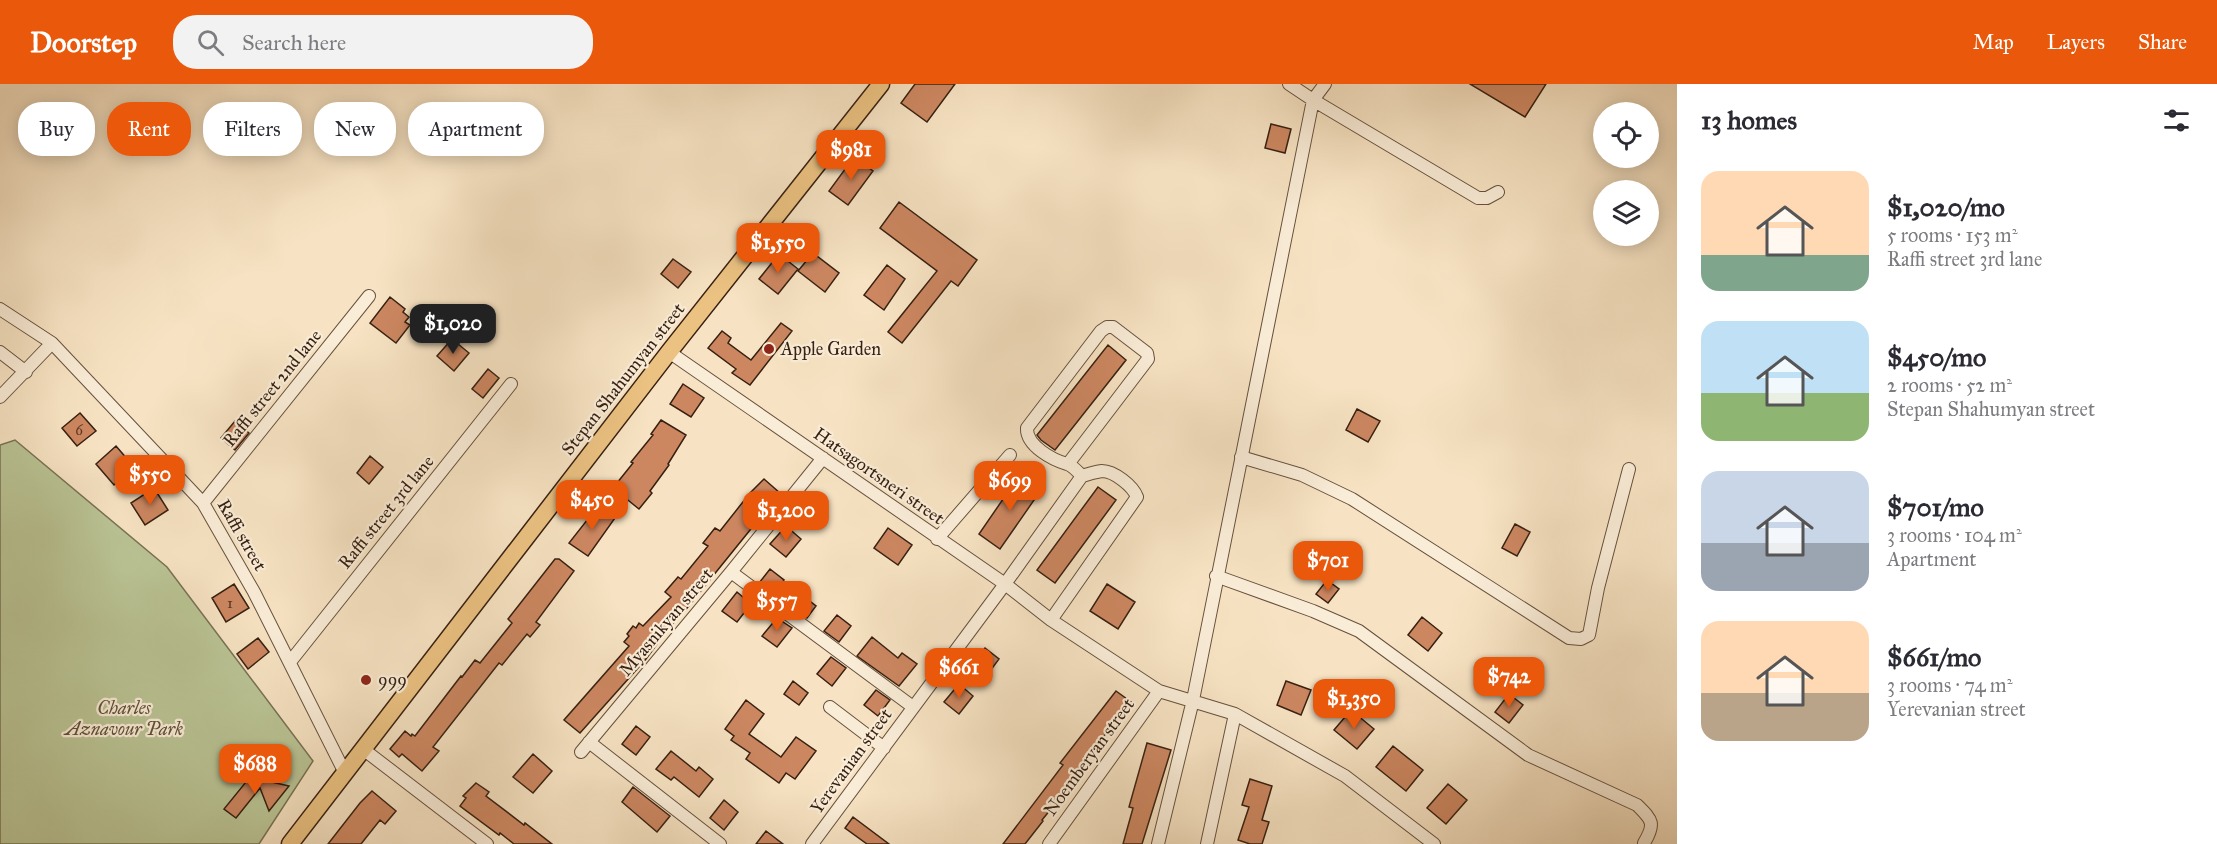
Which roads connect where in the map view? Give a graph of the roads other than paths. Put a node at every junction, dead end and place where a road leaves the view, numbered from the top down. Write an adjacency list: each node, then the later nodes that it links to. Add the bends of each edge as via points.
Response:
1 (881, 84): 10 (main road, Stepan Shahumyan street)
2 (1289, 84): 4 (street)
3 (1325, 84): 4 (street)
4 (1313, 100): 5 (street, via 1478,198); 15 (street)
5 (1498, 192)
6 (369, 296): 20 (street, Raffi street 2nd lane)
7 (0, 309): 8 (street, Raffi street)
8 (52, 343): 11 (street); 20 (street, Raffi street)
9 (0, 352): 11 (street)
10 (669, 352): 16 (street, Hatsagortsneri street); 33 (main road, Stepan Shahumyan street)
11 (26, 372): 13 (street)
12 (511, 384): 26 (street, Raffi street 3rd lane)
13 (0, 397)
14 (1010, 455): 21 (street)
15 (1240, 457): 18 (street, via 1302,475 1352,500 1569,638 1581,639 1589,635 1592,627 1598,588); 23 (street)
16 (823, 458): 21 (street, Hatsagortsneri street); 22 (street, Myasnikyan street)
17 (1068, 464): 17 (street, via 1148,359 1147,353 1113,327 1101,331 1027,428 1030,441 1060,464); 19 (street)
18 (1629, 469)
19 (1082, 476): 24 (street, Yerevanian street); 25 (street, via 1104,471 1134,490 1137,497)
20 (203, 503): 26 (street, Raffi street)
21 (937, 539): 24 (street, Hatsagortsneri street)
22 (731, 572): 30 (street); 38 (street, Myasnikyan street, via 585,747)
23 (1216, 576): 28 (street); 35 (street, via 1359,631 1528,755 1637,805 1652,825)
24 (1005, 584): 25 (street, Hatsagortsneri street); 30 (street, Yerevanian street)
25 (1052, 620): 27 (street, Hatsagortsneri street)
26 (290, 662): 34 (street, Raffi street)
27 (1159, 691): 28 (street, Hatsagortsneri street); 40 (street, Noemberyan street)
28 (1193, 700): 31 (street, Hatsagortsneri street); 41 (street)
29 (830, 707): 32 (street)
30 (913, 707): 32 (street, Yerevanian street)
31 (1235, 714): 42 (street); 43 (street, Hatsagortsneri street, via 1345,776)
32 (884, 748): 39 (street, Yerevanian street)
33 (363, 749): 34 (main road, Stepan Shahumyan street); 37 (street)
34 (345, 773): 36 (main road, Stepan Shahumyan street)
35 (1644, 843)
36 (290, 844)
37 (487, 844)
38 (720, 844)
39 (812, 844)
40 (1049, 844)
41 (1158, 844)
42 (1208, 844)
43 (1434, 844)

